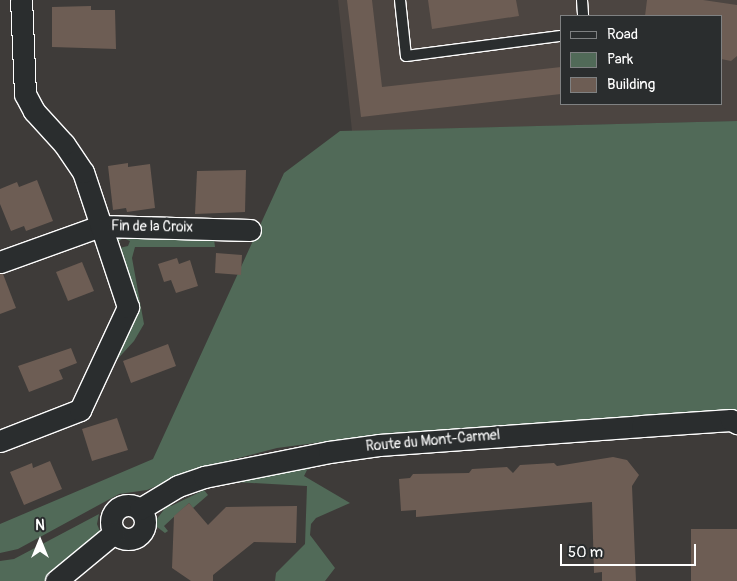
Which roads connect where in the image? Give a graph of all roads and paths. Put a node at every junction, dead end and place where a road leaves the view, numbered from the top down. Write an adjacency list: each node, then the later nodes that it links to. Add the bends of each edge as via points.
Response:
1 (21, 0): 6 (street, via 25,94 34,111 75,158)
2 (400, 0): 5 (lane, via 406,56)
3 (582, 0): 4 (lane)
4 (583, 15)
5 (560, 36)
6 (100, 226): 7 (street, Fin de la Croix); 8 (street, Fin de la Croix); 10 (street, via 128,307 96,379 80,410)
7 (250, 230)
8 (0, 262)
9 (737, 423): 11 (street, Route du Mont-Carmel, via 731,420 379,445 204,477 178,486 140,509 129,504 114,510 110,519 114,532)
10 (0, 441)
11 (56, 581)

